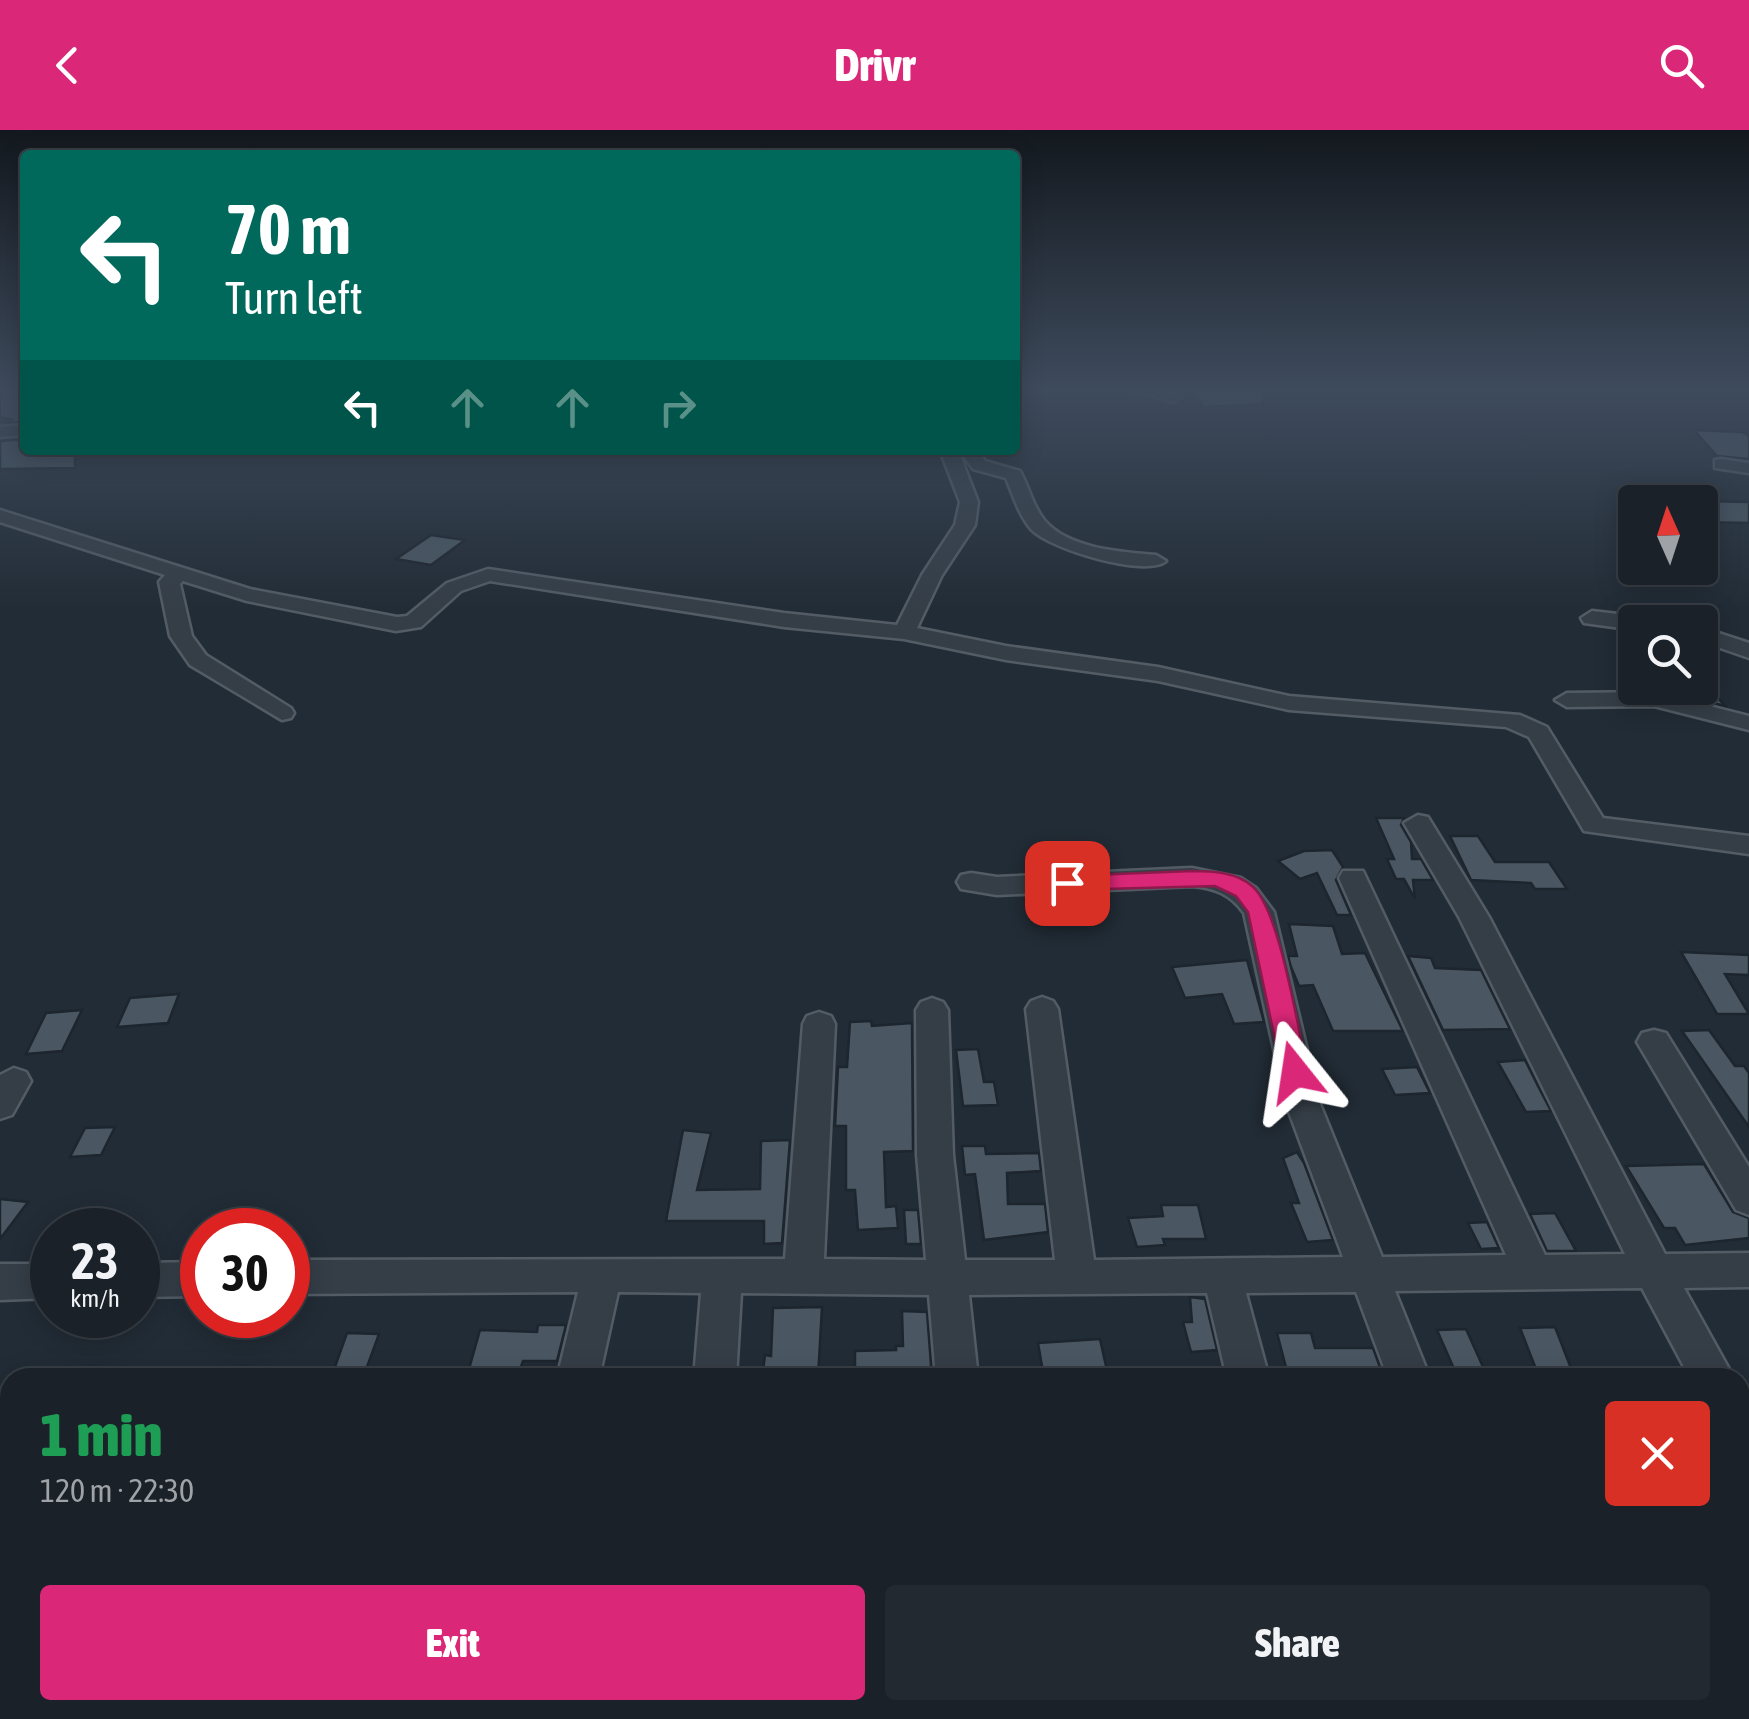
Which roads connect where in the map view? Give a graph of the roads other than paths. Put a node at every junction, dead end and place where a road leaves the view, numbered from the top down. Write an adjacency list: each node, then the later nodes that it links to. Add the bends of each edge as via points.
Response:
1 (953, 461): 10 (street, via 969,502 965,525)
2 (978, 461): 6 (street, via 1014,475 1037,524 1052,536)
3 (1721, 464): 4 (street)
4 (1749, 468)
5 (0, 516): 7 (street)
6 (1156, 560)
7 (180, 574): 10 (street, via 248,595 396,624 422,617 454,587 488,575); 14 (street, via 168,582 186,645 198,660)
8 (1592, 618): 9 (street)
9 (1618, 620)
10 (904, 632): 17 (street, via 1158,674 1290,704 1523,722 1538,732 1594,825)
11 (1718, 640): 12 (street)
12 (1749, 650)
13 (1566, 700): 15 (street, via 1654,699)
14 (282, 713)
15 (1749, 723)
16 (1418, 823): 25 (street, via 1474,917)
17 (1749, 845)
18 (1353, 878): 28 (street)
19 (971, 882): 27 (street, via 1192,878 1244,890 1260,912 1304,1104)
20 (1042, 1008): 33 (street)
21 (932, 1010): 35 (street)
22 (820, 1024): 34 (street)
23 (1654, 1042): 24 (street)
24 (1749, 1199)
25 (1653, 1270): 26 (street); 28 (street); 43 (street)
26 (1749, 1270)
27 (1369, 1273): 28 (street); 31 (street); 42 (street)
28 (1534, 1274)
29 (602, 1275): 30 (street); 32 (street); 38 (street)
30 (722, 1275): 34 (street); 39 (street)
31 (1222, 1275): 33 (street); 41 (street)
32 (310, 1277)
33 (1078, 1277): 35 (street)
34 (802, 1278): 35 (street)
35 (945, 1278): 40 (street)
36 (30, 1281): 37 (street)
37 (0, 1282)
38 (580, 1368)
39 (716, 1368)
40 (956, 1368)
41 (1245, 1368)
42 (1405, 1368)
43 (1707, 1368)

